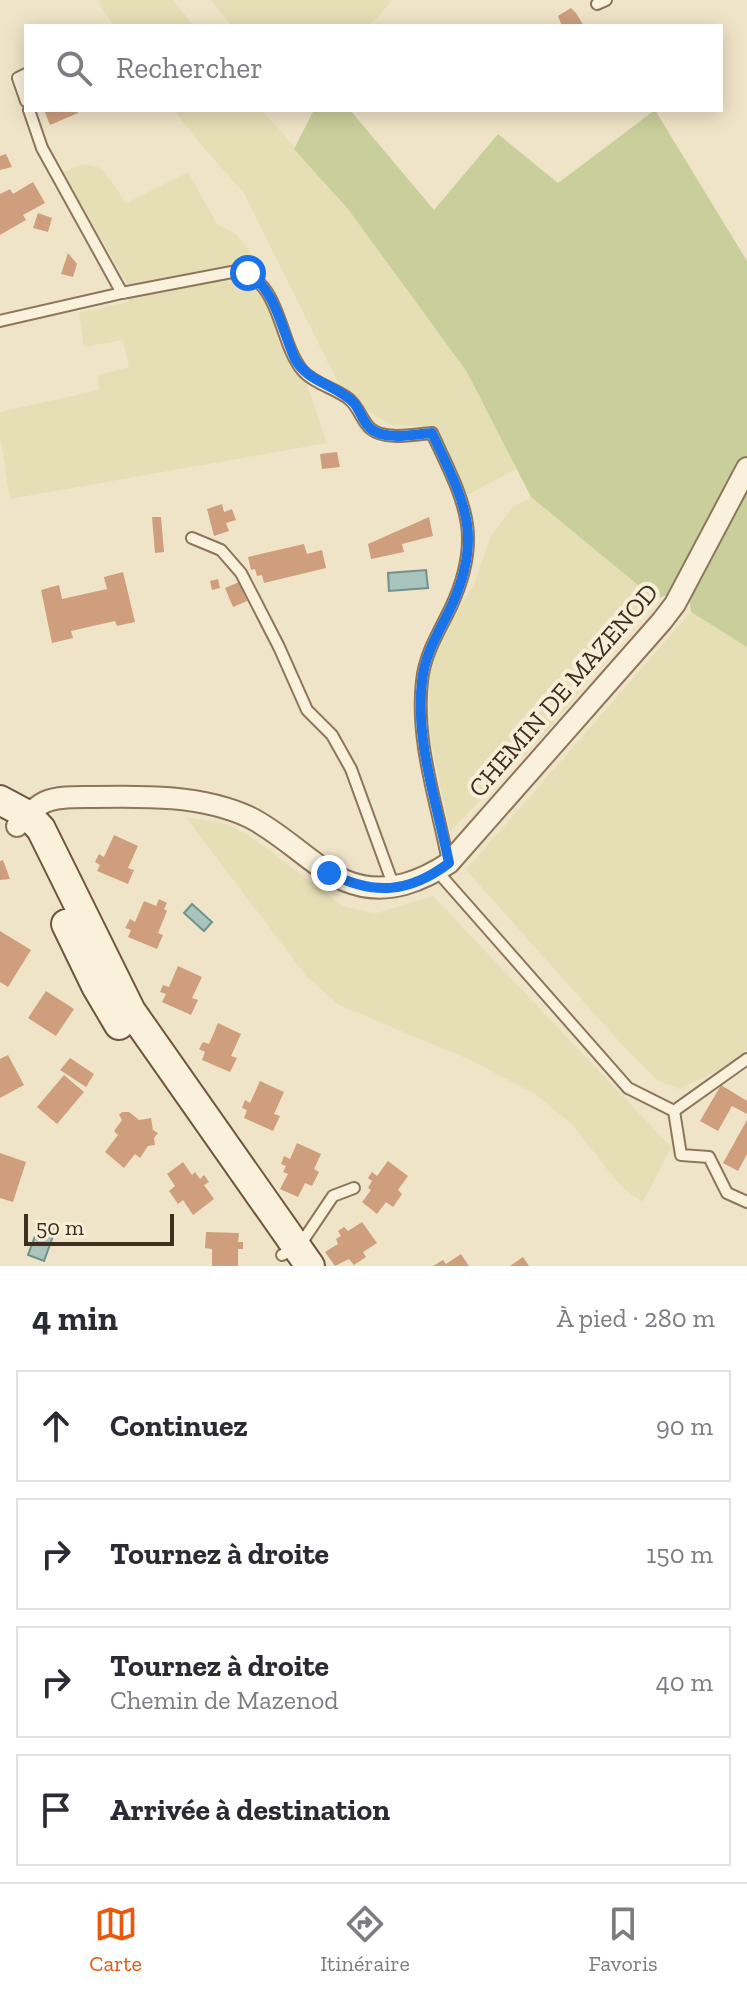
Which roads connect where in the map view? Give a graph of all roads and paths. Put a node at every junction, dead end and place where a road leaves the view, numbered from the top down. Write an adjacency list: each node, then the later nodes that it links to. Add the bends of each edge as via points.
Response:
1 (24, 75): 2 (lane, via 18,78)
2 (24, 95)
3 (30, 112): 4 (lane, via 42,148)
4 (122, 293): 5 (lane); 10 (lane, via 248,273 268,295 303,372 355,404 370,429 387,435 432,433 462,499 469,550 461,585 426,658 421,684 423,742)
5 (0, 321)
6 (747, 468): 10 (street, CHEMIN DE MAZENOD, via 675,604)
7 (192, 538): 11 (lane, via 221,550 241,573 307,710 332,735 351,769)
8 (0, 800): 9 (street)
9 (15, 819): 11 (street, CHEMIN DE MAZENOD, via 45,802 76,797 165,798 212,805 249,817 353,885); 16 (street, via 96,986 138,1055)
10 (443, 867): 11 (street, CHEMIN DE MAZENOD); 13 (lane, via 628,1088)
11 (394, 887)
12 (747, 1059): 13 (lane)
13 (674, 1111): 15 (lane, via 681,1155 709,1157 727,1193)
14 (354, 1188): 16 (lane, via 333,1196)
15 (747, 1202)
16 (295, 1259)

